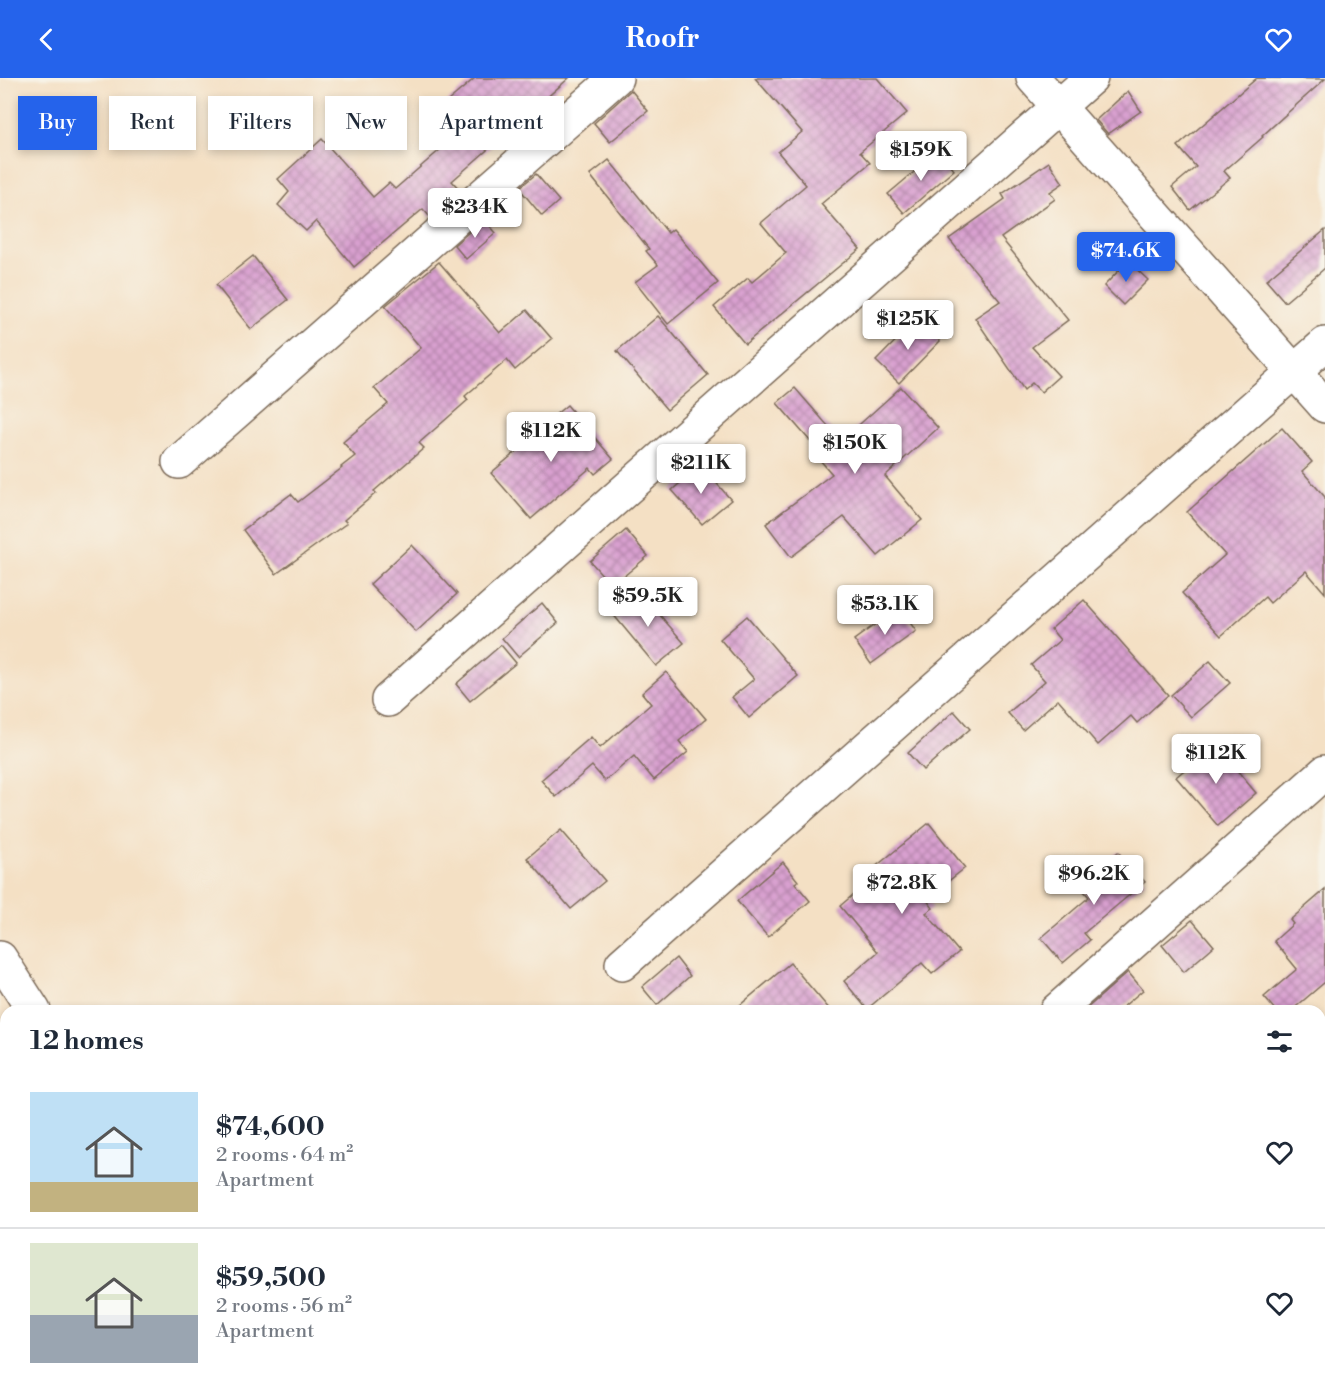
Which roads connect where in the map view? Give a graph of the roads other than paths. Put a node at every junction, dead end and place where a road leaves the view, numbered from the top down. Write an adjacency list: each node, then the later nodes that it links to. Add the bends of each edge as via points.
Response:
1 (616, 78): 8 (street)
2 (1033, 78): 4 (street)
3 (1091, 78): 4 (street)
4 (1059, 107): 6 (street); 9 (street)
5 (1325, 344): 6 (street)
6 (1294, 371): 7 (street); 12 (street)
7 (1325, 406)
8 (178, 462)
9 (388, 700)
10 (1325, 772): 14 (street)
11 (0, 958): 13 (street)
12 (622, 964)
13 (30, 1005)
14 (1063, 1005)

